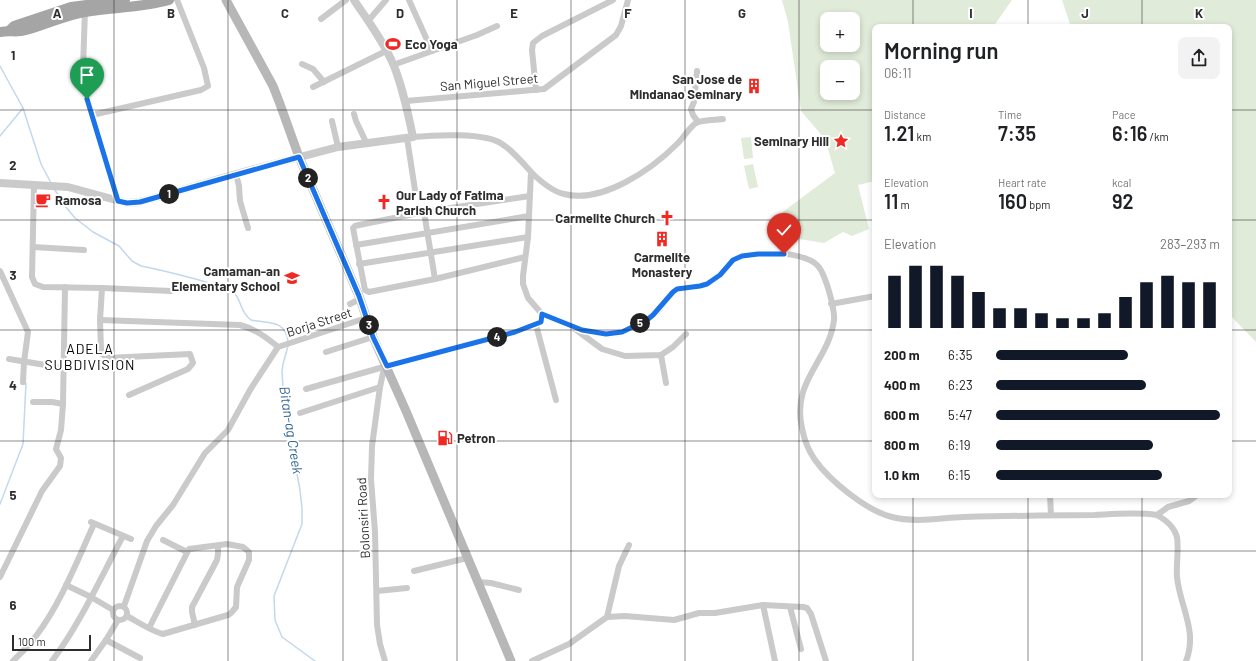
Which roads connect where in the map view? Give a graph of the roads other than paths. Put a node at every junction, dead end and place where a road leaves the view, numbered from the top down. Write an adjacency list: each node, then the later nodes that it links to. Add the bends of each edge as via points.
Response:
1 (125, 0): 11 (main road)
2 (169, 0): 11 (main road, via 154,4)
3 (177, 0): 26 (street, via 204,68 208,86 201,90)
4 (226, 0): 33 (main road, via 273,86)
5 (346, 0): 12 (street)
6 (354, 0): 13 (street)
7 (386, 0): 13 (street)
8 (409, 0): 17 (street)
9 (613, 0): 23 (street, via 533,43)
10 (628, 0): 23 (street, San Miguel Street, via 616,35 551,85)
11 (84, 8): 15 (main road, via 72,15 28,30 16,33 10,30); 26 (street, via 84,79)
12 (321, 19)
13 (368, 21): 16 (street)
14 (497, 26): 17 (street)
15 (0, 32)
16 (386, 51): 19 (street); 21 (street)
17 (432, 51): 19 (street)
18 (302, 64): 21 (street, via 313,69)
19 (393, 65): 24 (street)
20 (697, 71): 29 (street, via 691,109)
21 (324, 82): 22 (street)
22 (313, 87)
23 (536, 90): 24 (street, San Miguel Street)
24 (406, 101): 30 (street)
25 (354, 114): 31 (street)
26 (92, 115): 40 (street)
27 (723, 119): 29 (street)
28 (332, 121): 32 (street)
29 (698, 122): 34 (street, via 678,144 645,171 601,193 582,196 562,194 544,184)
30 (410, 137): 31 (street); 34 (street, via 446,135 497,140); 38 (street)
31 (366, 142): 32 (street)
32 (338, 147): 33 (street)
33 (299, 157): 35 (street); 57 (main road)
34 (531, 172): 39 (street)
35 (236, 174): 40 (street, via 140,202); 43 (street)
36 (0, 183): 37 (street)
37 (34, 184): 40 (street, via 75,188); 47 (street)
38 (415, 190)
39 (530, 196): 41 (street); 42 (street)
40 (118, 201)
41 (424, 212): 44 (street); 46 (street, via 354,226)
42 (529, 216): 44 (street); 45 (street)
43 (248, 228)
44 (428, 232): 46 (street); 49 (street)
45 (528, 237): 49 (street); 50 (street)
46 (356, 245): 51 (street)
47 (33, 247): 48 (street); 54 (street, via 32,278 35,284 43,287)
48 (84, 250)
49 (431, 253): 51 (street); 53 (street)
50 (525, 256): 53 (street); 61 (street, via 525,291 532,304)
51 (359, 264): 53 (street, via 365,290 369,292)
52 (0, 271): 72 (street, via 28,332)
53 (435, 279)
54 (66, 287): 55 (street); 73 (street)
55 (102, 288): 56 (street); 63 (street)
56 (171, 291)
57 (359, 296): 59 (street, via 358,300); 62 (main road)
58 (872, 297): 60 (street)
59 (350, 304)
60 (831, 304): 65 (street, via 822,270 811,260 784,254 748,255 733,260 720,275 707,284 677,289 647,320 622,332 606,334); 86 (street, via 834,318 830,336 801,394 800,405 804,438 814,458 830,478 880,513 906,520)
61 (542, 314): 64 (street, via 541,322); 65 (street)
62 (366, 318): 67 (main road); 68 (street, Borja Street)
63 (100, 320): 68 (street, via 240,325 263,334); 79 (street, via 101,350 107,358 192,354 193,363 188,369)
64 (536, 325): 74 (street); 80 (street)
65 (572, 326): 70 (street, via 594,344 609,352 625,356)
66 (686, 334): 70 (street)
67 (373, 337): 69 (street); 74 (main road)
68 (281, 346): 104 (street, via 250,390 228,430 205,453 173,505 156,526 147,541)
69 (326, 352)
70 (661, 355): 76 (street)
71 (9, 359): 72 (street)
72 (26, 362): 73 (street); 75 (street)
73 (64, 368): 82 (street)
74 (385, 369): 77 (street, Bolonsiri Road); 78 (street); 94 (main road)
75 (23, 382)
76 (666, 383)
77 (380, 387): 83 (street); 101 (street, Bolonsiri Road, via 371,460)
78 (306, 389)
79 (129, 395)
80 (556, 400)
81 (33, 402): 82 (street)
82 (63, 404): 96 (street, via 61,430 56,449 60,466 42,491)
83 (300, 413)
84 (1050, 498): 86 (street)
85 (1193, 498): 87 (street, via 1168,507)
86 (1051, 515): 87 (street)
87 (1157, 515): 123 (street, via 1170,523 1177,538 1177,578 1191,641)
88 (123, 536): 89 (street); 98 (street, via 92,523); 102 (street)
89 (131, 539)
90 (164, 540): 93 (street)
91 (629, 545): 108 (street, via 619,566)
92 (218, 546): 93 (street, via 192,548); 110 (street, via 217,560 192,607); 110 (street, via 232,544 244,547 249,552 249,560 237,587 236,607 228,615)
93 (187, 552): 111 (street)
94 (467, 558): 95 (street); 97 (main road)
95 (414, 571)
96 (0, 577)
97 (478, 582): 100 (street); 119 (main road)
98 (66, 585): 102 (street); 115 (street, via 36,637)
99 (407, 588): 101 (street)
100 (519, 590)
101 (377, 591): 118 (street, Bolonsiri Road, via 377,625)
102 (91, 597): 106 (street); 116 (street)
103 (763, 604): 105 (street); 108 (street, via 674,620); 121 (street)
104 (124, 606): 106 (street); 107 (street)
105 (790, 607): 113 (street); 122 (street, via 808,608)
106 (113, 610): 109 (street, via 113,615)
107 (127, 616): 109 (street, via 123,620); 111 (street)
108 (607, 617): 120 (street, via 569,644)
109 (118, 620): 112 (street)
110 (195, 625): 111 (street, via 167,634)
111 (149, 628)
112 (106, 640): 114 (street); 117 (street)
113 (801, 648)
114 (140, 658)
115 (13, 661)
116 (52, 661)
117 (91, 661)
118 (385, 661)
119 (511, 661)
120 (532, 661)
121 (775, 661)
122 (826, 661)
123 (1186, 661)

